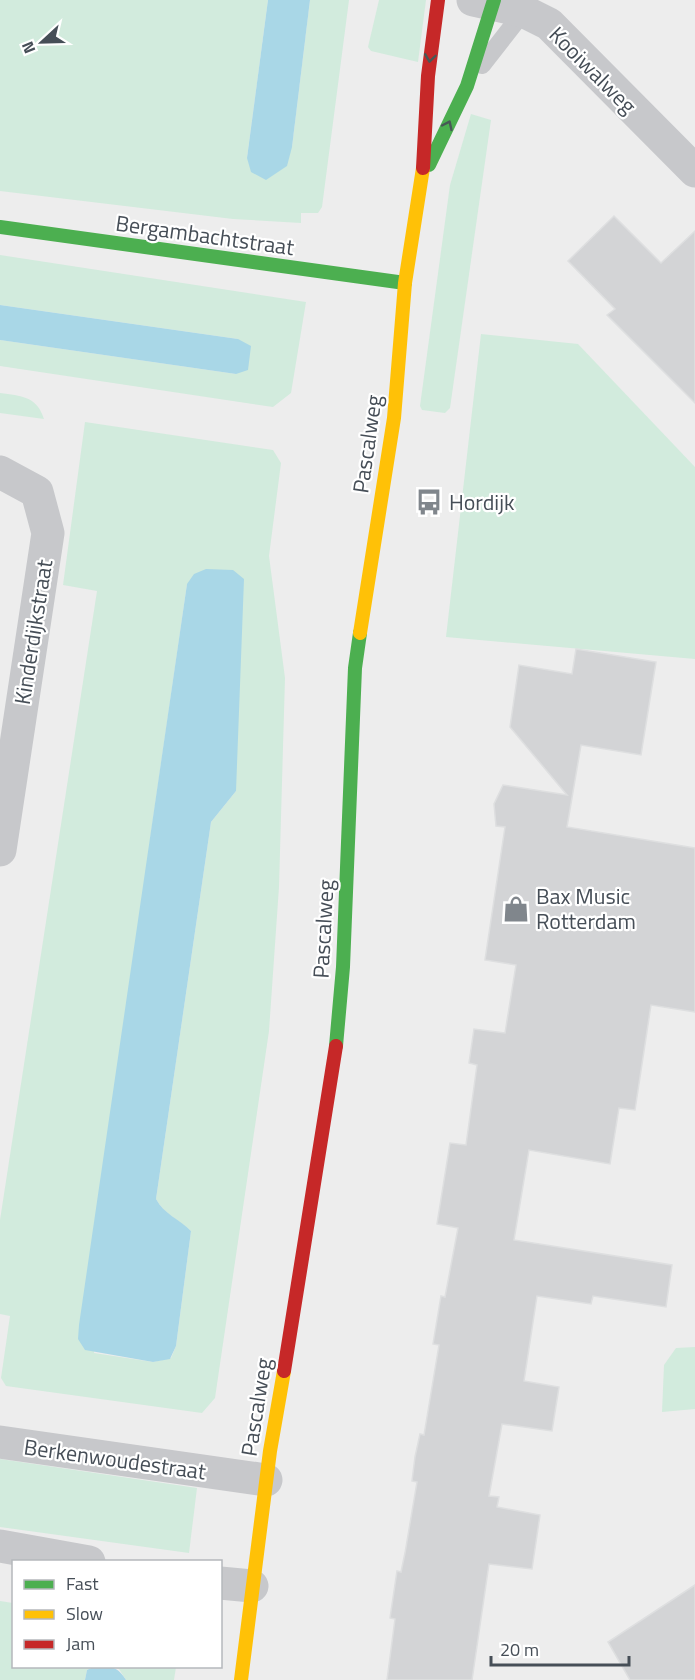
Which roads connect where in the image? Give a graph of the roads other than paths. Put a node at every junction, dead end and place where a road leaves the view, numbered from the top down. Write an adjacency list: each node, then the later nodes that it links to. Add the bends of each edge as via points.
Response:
1 (438, 0): 5 (street, Pascalweg, one-way to 5, via 428,76)
2 (504, 3): 3 (lane); 3 (street, Pascalweg); 4 (street, Kooiwalweg, via 549,24)
3 (467, 86): 5 (street, Pascalweg, one-way to 3)
4 (695, 171)
5 (423, 178): 7 (street, Pascalweg)
6 (0, 227): 7 (street, Bergambachtstraat)
7 (405, 283): 11 (street, Pascalweg, via 394,418 355,668 343,967 334,1072)
8 (0, 472): 9 (street, Kinderdijkstraat, via 37,492 48,533)
9 (0, 850)
10 (0, 1442): 11 (street, Berkenwoudestraat)
11 (266, 1480): 14 (street, Pascalweg)
12 (0, 1546): 13 (street)
13 (78, 1560)
14 (236, 1585): 15 (street, Pascalweg)
15 (241, 1680)

